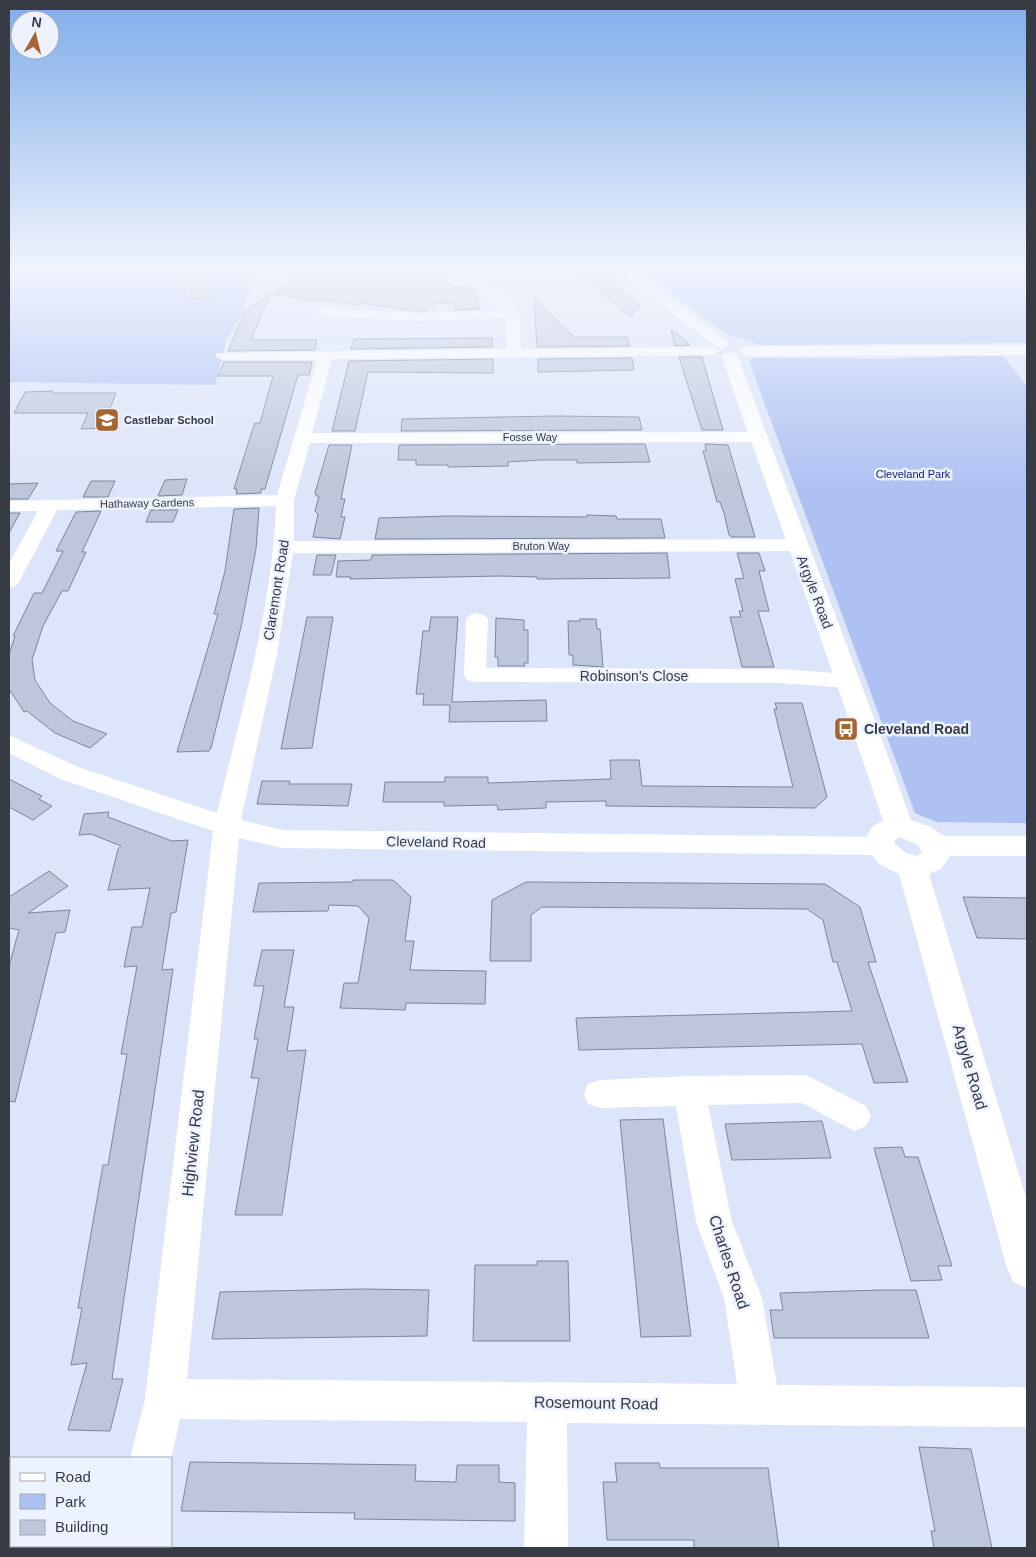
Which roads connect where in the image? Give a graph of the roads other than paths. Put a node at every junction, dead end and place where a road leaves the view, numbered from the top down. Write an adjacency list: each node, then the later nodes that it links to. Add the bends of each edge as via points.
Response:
1 (513, 344): 5 (street)
2 (719, 344): 4 (main road)
3 (1027, 350): 4 (main road)
4 (728, 351): 5 (street); 8 (main road, Argyle Road)
5 (514, 353): 6 (street)
6 (326, 355): 7 (street); 9 (street, Claremont Road)
7 (222, 356)
8 (759, 436): 9 (street, Fosse Way); 13 (main road, Argyle Road)
9 (302, 438): 10 (street, Claremont Road)
10 (285, 500): 11 (street, Hathaway Gardens); 14 (street, Claremont Road)
11 (51, 505): 12 (street, Hathaway Gardens); 15 (street)
12 (9, 506)
13 (797, 544): 14 (street, Bruton Way); 17 (main road, Argyle Road)
14 (284, 547): 19 (street, Claremont Road, via 266,654)
15 (9, 582)
16 (477, 619): 17 (street, Robinson's Close, via 475,675 779,676)
17 (849, 681): 20 (main road, Argyle Road)
18 (9, 743): 19 (street, Cleveland Road, via 69,773)
19 (227, 826): 20 (street, Cleveland Road, via 282,839 453,843); 27 (street, Highview Road)
20 (889, 837): 22 (main road, Argyle Road, via 886,855 895,862)
21 (1027, 846): 22 (main road)
22 (924, 856): 26 (main road, Argyle Road)
23 (689, 1090): 24 (street); 25 (street, via 806,1088); 29 (street, Charles Road, via 714,1222 743,1298)
24 (600, 1094)
25 (854, 1116)
26 (1027, 1268)
27 (165, 1399): 28 (street, Rosemount Road); 31 (street, Highview Road)
28 (548, 1402): 29 (street, Rosemount Road); 32 (street)
29 (760, 1404): 30 (street, Rosemount Road)
30 (1027, 1407)
31 (151, 1457)
32 (546, 1548)

